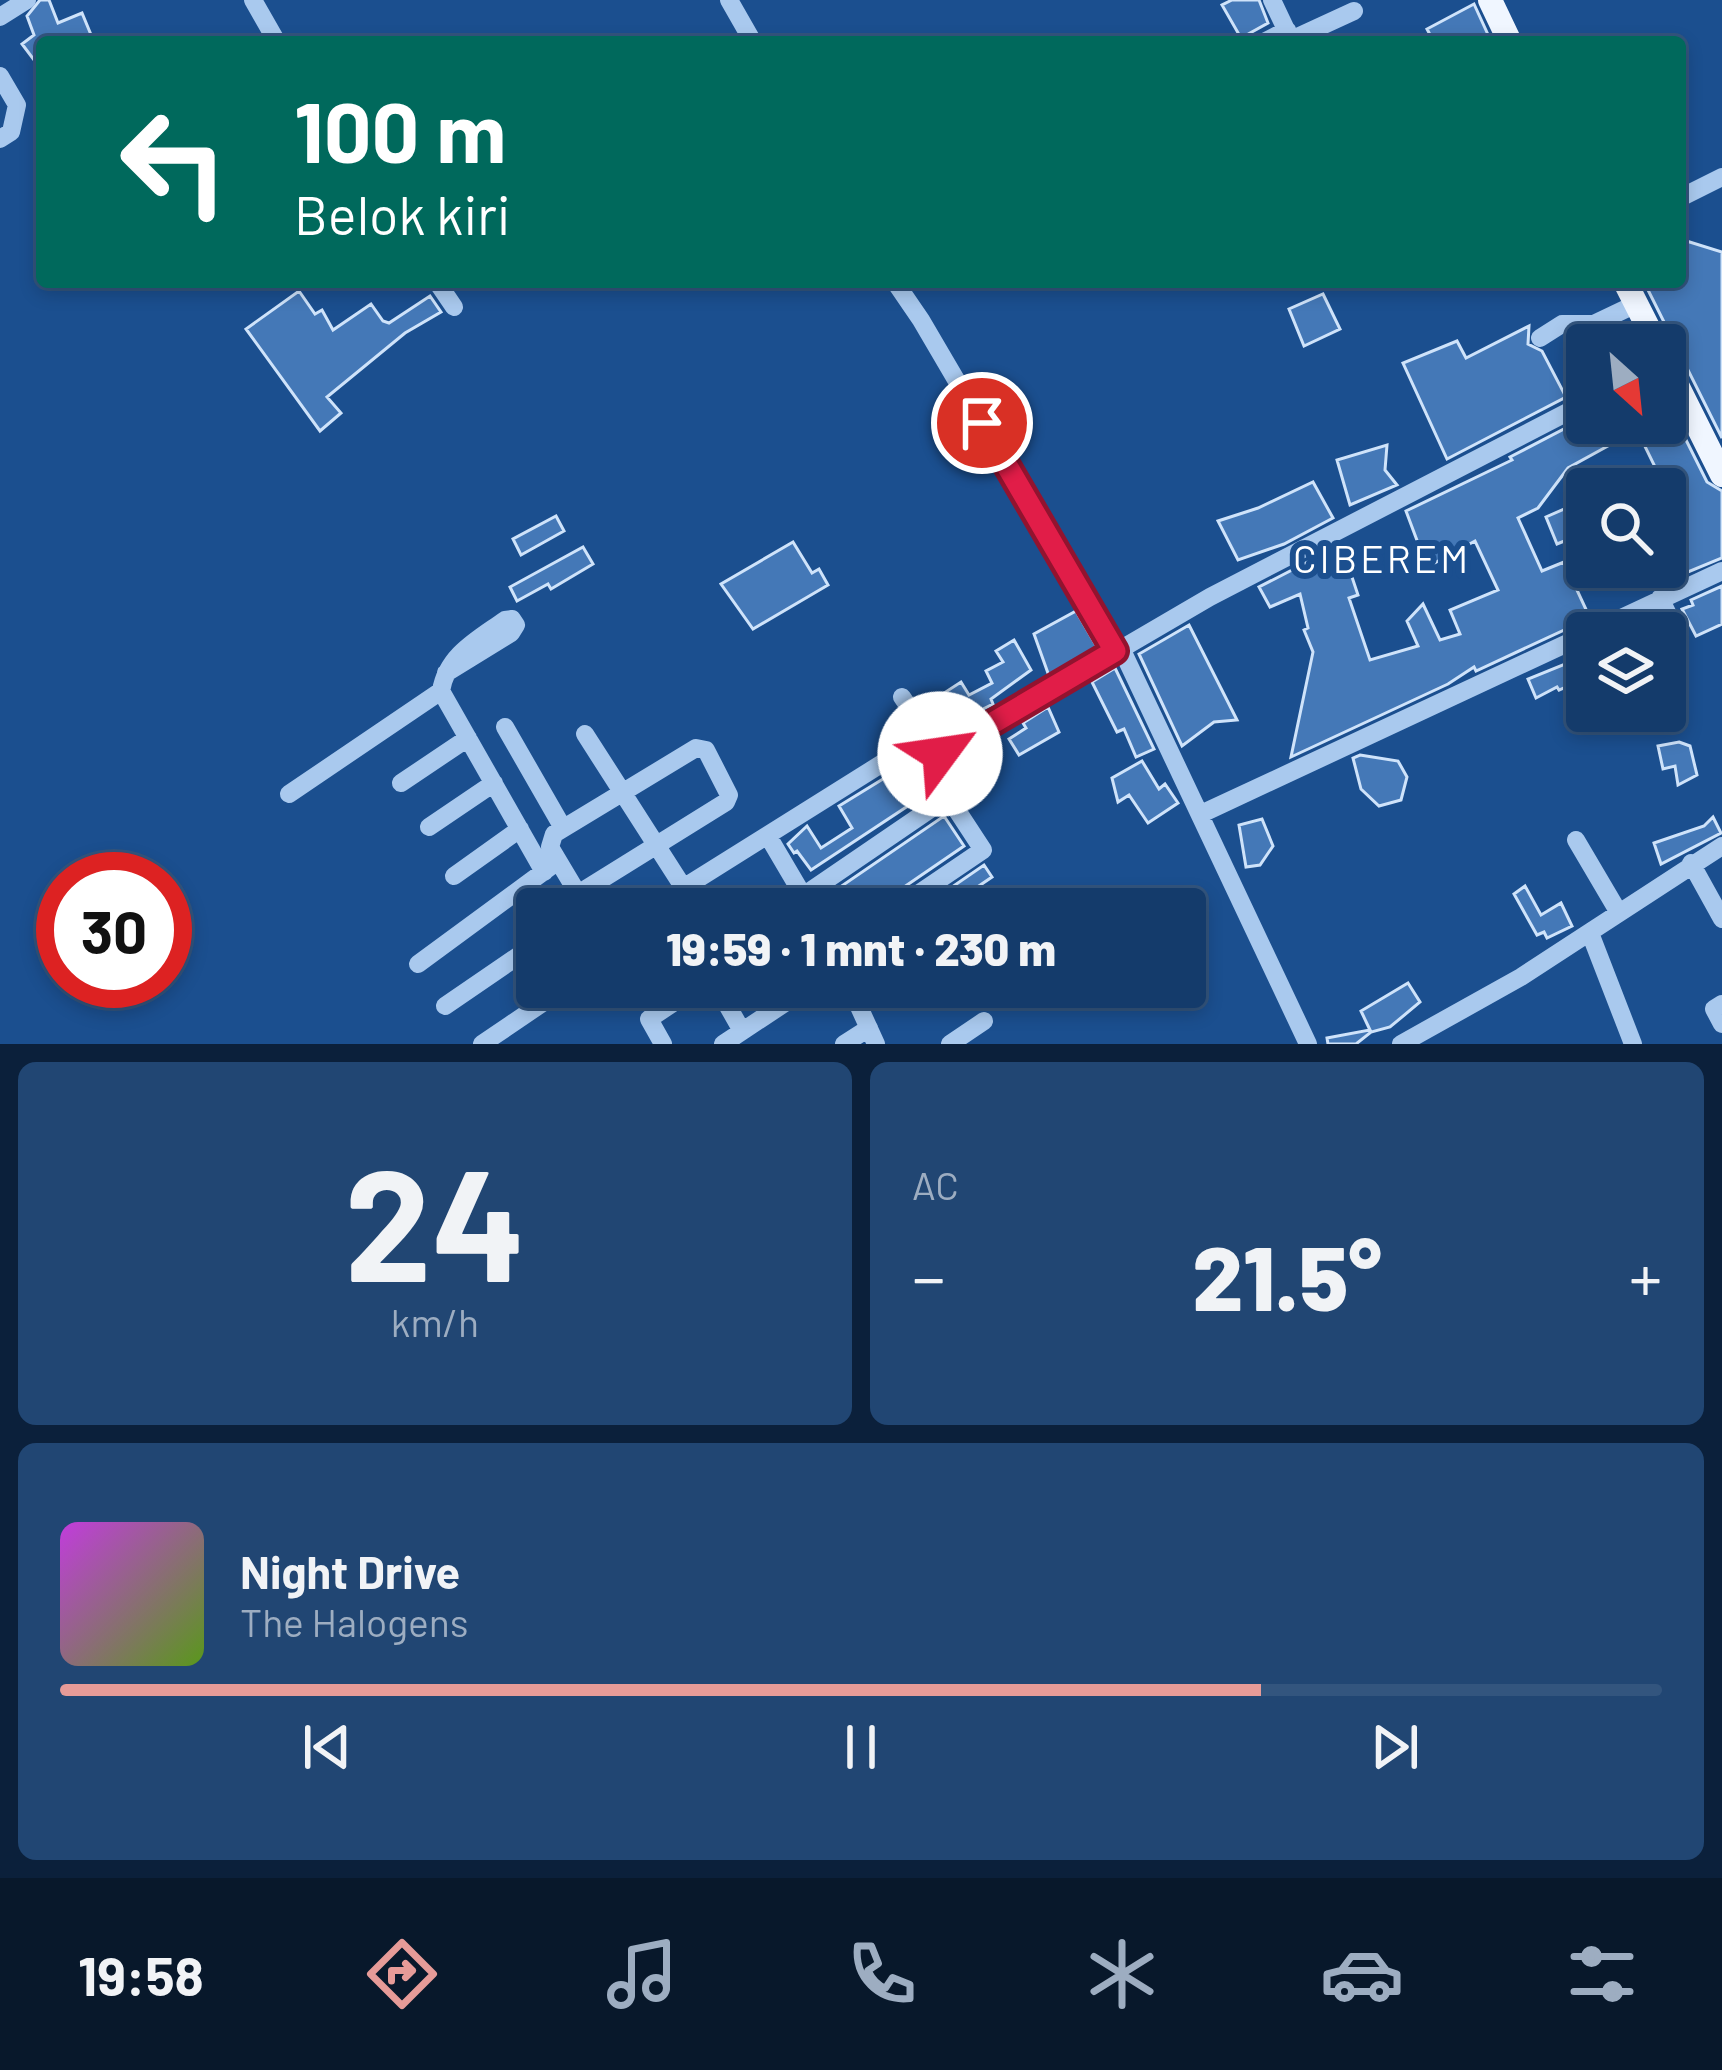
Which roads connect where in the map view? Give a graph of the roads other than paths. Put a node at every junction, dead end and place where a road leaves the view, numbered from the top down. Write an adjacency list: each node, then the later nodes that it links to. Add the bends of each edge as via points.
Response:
1 (27, 0): 7 (street)
2 (253, 0): 9 (street)
3 (729, 0): 10 (street)
4 (1272, 0): 8 (street)
5 (1490, 0): 14 (main road)
6 (1354, 11): 13 (street)
7 (0, 17)
8 (1287, 30): 11 (street); 12 (street)
9 (274, 36)
10 (750, 36)
11 (1276, 36)
12 (1289, 36)
13 (1300, 36)
14 (1507, 36)
15 (0, 76): 16 (street, via 16,105 11,131)
16 (0, 139)
17 (1722, 177): 18 (street)
18 (1686, 195)
19 (441, 288): 22 (street)
20 (899, 288): 31 (street)
21 (1631, 293): 23 (main road); 24 (street, via 1594,324 1562,324)
22 (454, 307)
23 (1646, 324)
24 (1540, 338)
25 (1686, 404): 27 (main road)
26 (1566, 413): 31 (street)
27 (1722, 475)
28 (1722, 571): 29 (street)
29 (1660, 598): 30 (street); 42 (street)
30 (1667, 612)
31 (1118, 650): 36 (street); 42 (street)
32 (902, 697): 36 (street)
33 (505, 727): 44 (street)
34 (585, 734): 39 (street)
35 (468, 738): 37 (street); 38 (street); 40 (street, via 443,682)
36 (933, 759): 41 (street); 46 (street, via 905,749)
37 (400, 783)
38 (494, 784): 43 (street); 45 (street)
39 (622, 792): 44 (street); 48 (street); 48 (street, via 696,748 706,750 729,798)
40 (289, 794)
41 (948, 797): 58 (street); 59 (street, via 983,850)
42 (1201, 814): 80 (street)
43 (429, 827)
44 (563, 828): 51 (street, via 550,840)
45 (520, 829): 51 (street); 52 (street)
46 (768, 836): 56 (street); 57 (street)
47 (1576, 840): 60 (street)
48 (656, 844): 54 (street); 55 (street)
49 (1722, 846): 50 (street)
50 (1691, 863): 60 (street); 61 (street)
51 (551, 866): 53 (street); 64 (street)
52 (454, 877)
53 (570, 888)
54 (599, 888)
55 (684, 888)
56 (688, 888)
57 (799, 888)
58 (826, 888)
59 (927, 888)
60 (1619, 913): 62 (street)
61 (1722, 919)
62 (1590, 933): 81 (street); 82 (street)
63 (516, 957): 66 (street)
64 (418, 964)
65 (1722, 1004): 73 (street, via 1714,1009)
66 (445, 1006)
67 (535, 1008): 76 (street)
68 (666, 1008): 77 (street, via 649,1019)
69 (729, 1008): 74 (street)
70 (777, 1008): 74 (street)
71 (854, 1008): 75 (street)
72 (984, 1021): 79 (street)
73 (1722, 1024)
74 (742, 1031): 78 (street)
75 (861, 1039)
76 (482, 1044)
77 (663, 1044)
78 (723, 1044)
79 (950, 1044)
80 (1308, 1044)
81 (1401, 1044)
82 (1633, 1044)

